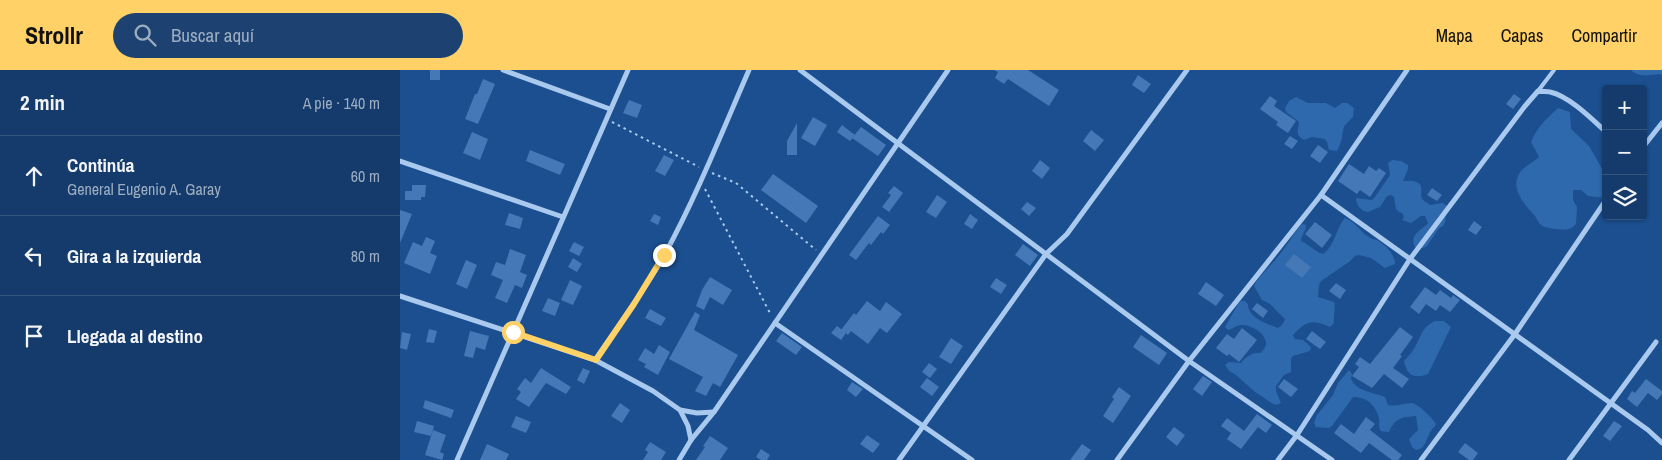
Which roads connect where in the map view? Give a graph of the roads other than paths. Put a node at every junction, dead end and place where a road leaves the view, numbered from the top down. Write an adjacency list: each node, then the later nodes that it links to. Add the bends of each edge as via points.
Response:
1 (503, 70): 10 (street)
2 (628, 70): 10 (street)
3 (749, 70): 26 (street, via 664,255)
4 (800, 70): 14 (street)
5 (948, 70): 14 (street)
6 (1187, 70): 19 (street, via 1067,234)
7 (1407, 70): 16 (street)
8 (1554, 70): 9 (lane)
9 (1538, 91): 12 (street, via 1551,92 1565,99); 20 (street)
10 (610, 109): 18 (street)
11 (1662, 123): 13 (street)
12 (1604, 130)
13 (1647, 142)
14 (898, 144): 19 (street); 22 (street)
15 (400, 160): 18 (street)
16 (1321, 194): 20 (street); 27 (street)
17 (1602, 206): 24 (street)
18 (563, 216): 23 (street)
19 (1046, 254): 27 (street); 31 (street)
20 (1410, 259): 24 (street); 32 (street)
21 (400, 296): 23 (street)
22 (775, 323): 30 (street); 31 (street)
23 (513, 332): 26 (street); 35 (street)
24 (1515, 334): 28 (street); 42 (street)
25 (1656, 342): 28 (street)
26 (596, 360): 29 (street, via 653,391)
27 (1189, 361): 32 (street); 39 (street)
28 (1611, 404): 34 (street); 43 (street)
29 (680, 410): 30 (street); 33 (street)
30 (714, 412): 33 (street)
31 (923, 426): 37 (street); 38 (street)
32 (1297, 435): 40 (street); 41 (street)
33 (691, 440): 36 (street)
34 (1662, 443)
35 (457, 460)
36 (679, 460)
37 (899, 460)
38 (972, 460)
39 (1116, 460)
40 (1278, 460)
41 (1332, 460)
42 (1421, 460)
43 (1569, 460)

